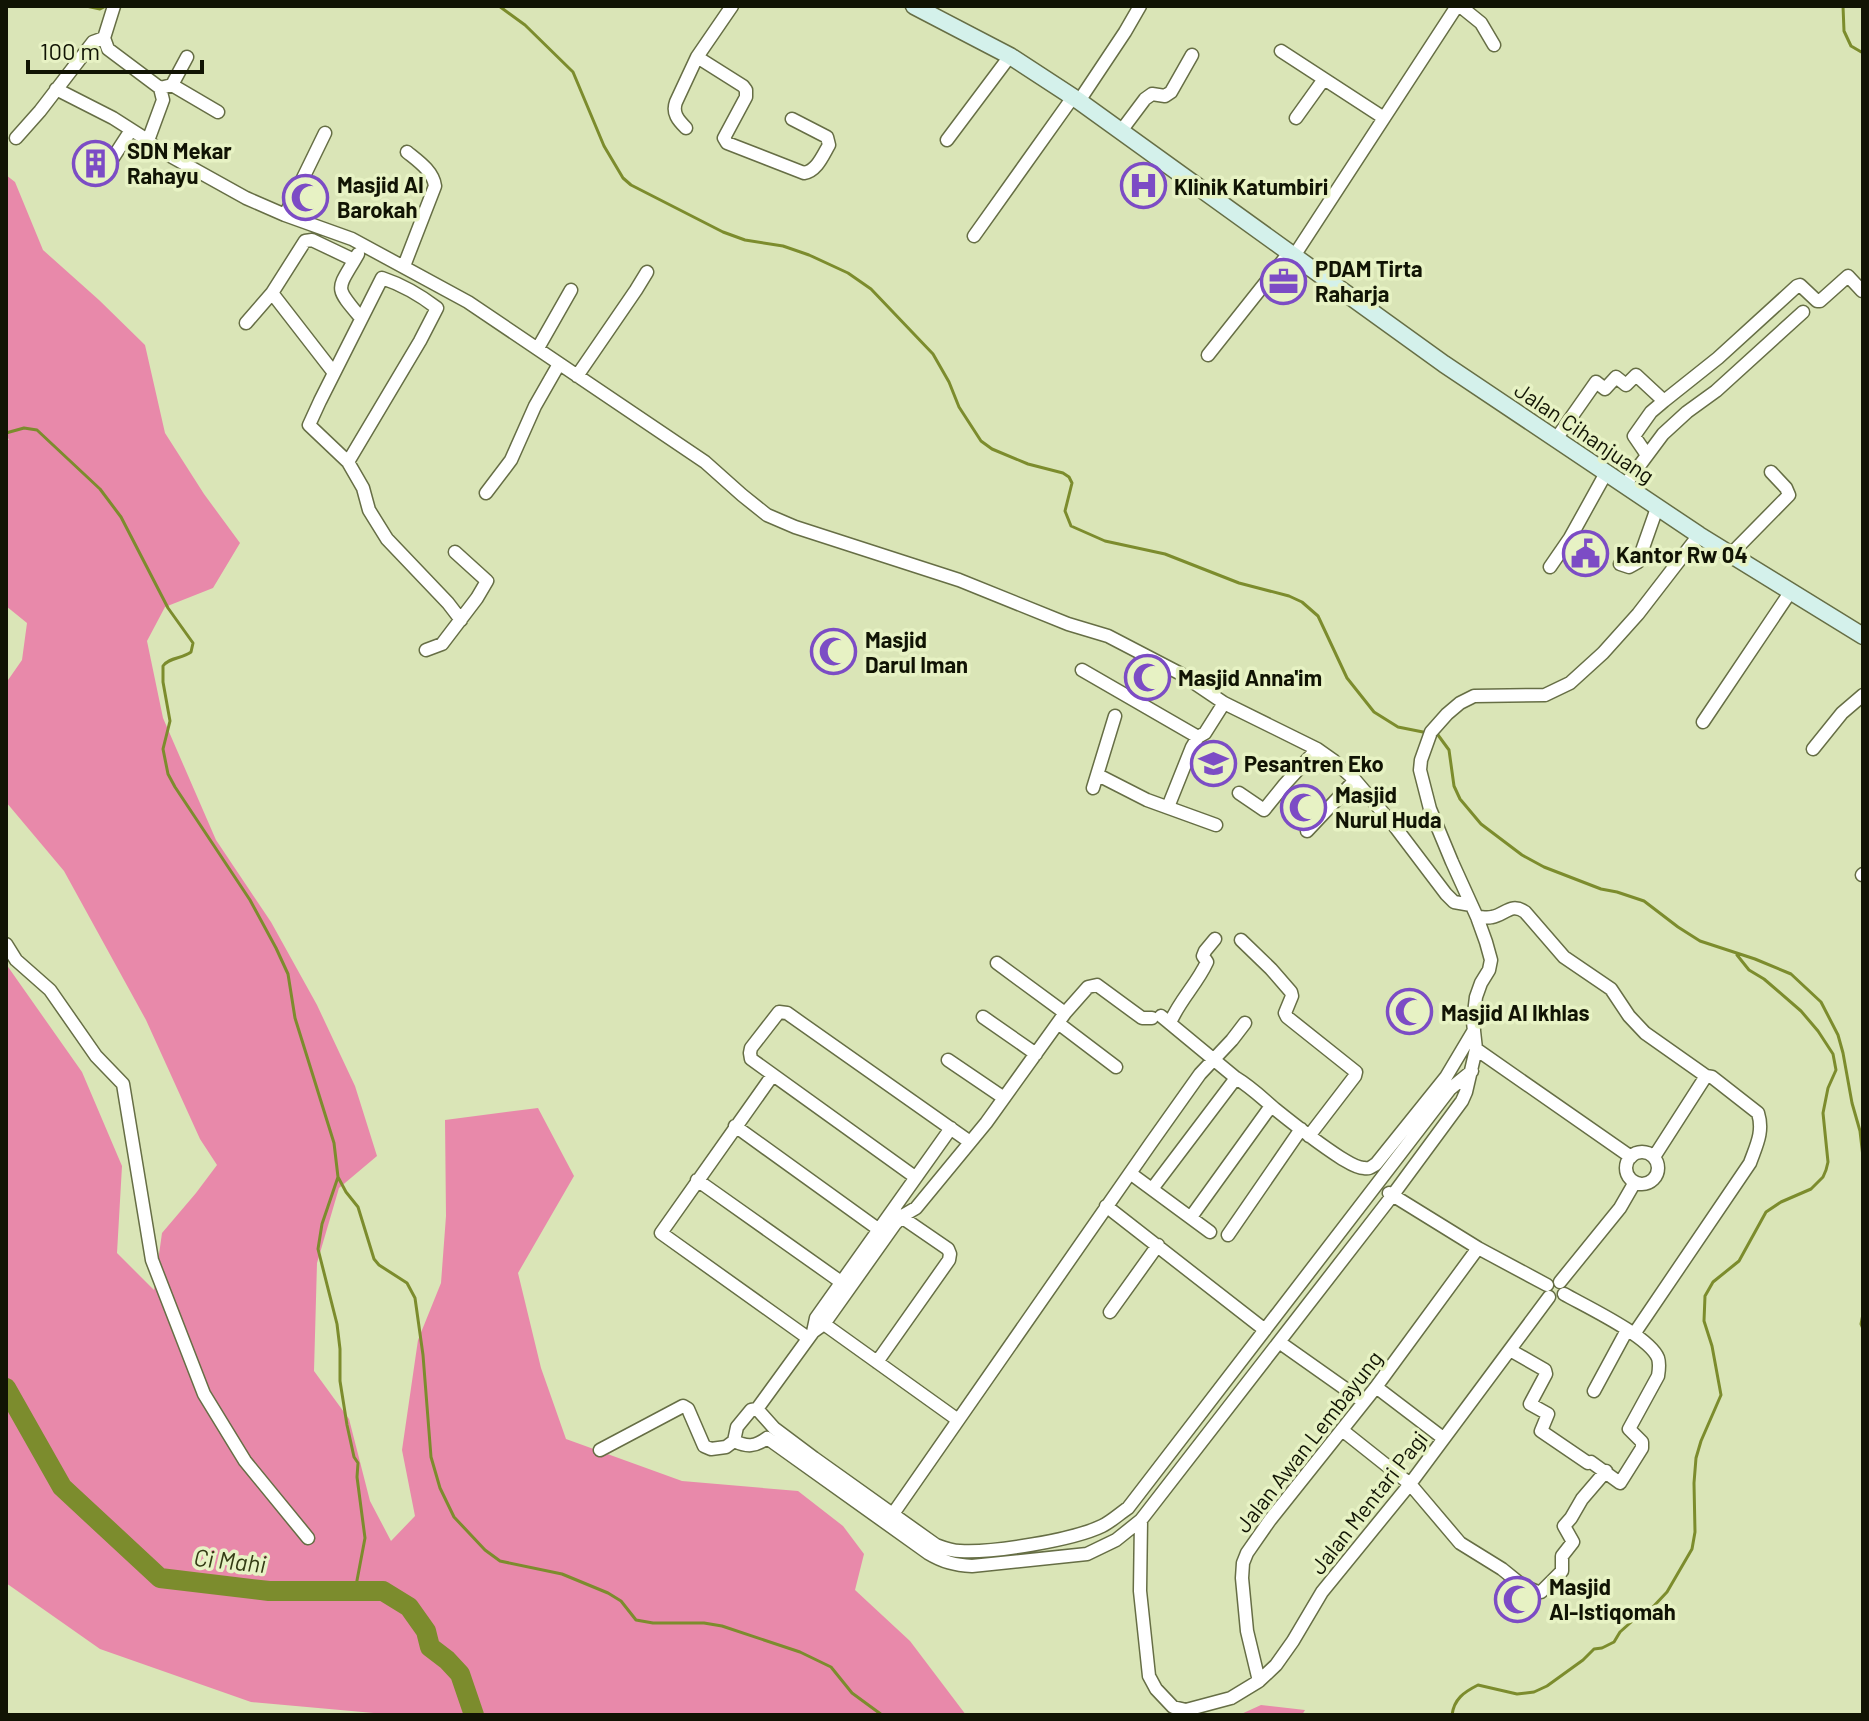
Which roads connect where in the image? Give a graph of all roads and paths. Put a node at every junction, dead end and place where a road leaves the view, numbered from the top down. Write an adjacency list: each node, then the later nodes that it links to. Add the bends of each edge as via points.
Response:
1 (114, 6): 7 (street)
2 (732, 6): 13 (street)
3 (914, 6): 6 (main road, Jalan Cihanjuang)
4 (1140, 6): 17 (street)
5 (1459, 6): 8 (street, via 1481,23); 20 (street)
6 (938, 11): 11 (main road, Jalan Cihanjuang)
7 (104, 38): 15 (street, via 108,49); 16 (street, via 93,42)
8 (1494, 45)
9 (1281, 51): 14 (street)
10 (1192, 55): 24 (street, via 1171,92 1145,99)
11 (1010, 56): 17 (main road, Jalan Cihanjuang); 27 (street)
12 (187, 57): 15 (street)
13 (697, 57): 21 (street, via 746,90 724,138 727,143 809,173 830,141); 22 (street, via 673,109)
14 (1324, 79): 19 (street); 20 (street)
15 (166, 86): 18 (street); 28 (street)
16 (56, 89): 23 (street); 26 (street)
17 (1076, 99): 24 (main road, Jalan Cihanjuang); 32 (street)
18 (218, 112)
19 (1296, 118)
20 (1384, 118): 34 (street)
21 (792, 119)
22 (686, 128)
23 (131, 130): 28 (street); 30 (street)
24 (1121, 131): 34 (main road, Jalan Cihanjuang)
25 (325, 133): 31 (street)
26 (16, 138)
27 (947, 140)
28 (149, 141): 31 (street)
29 (407, 152): 36 (street, via 430,172 435,186)
30 (109, 164)
31 (285, 215): 33 (street)
32 (974, 236)
33 (364, 245): 35 (street); 36 (street)
34 (1292, 254): 45 (street); 50 (main road, Jalan Cihanjuang)
35 (354, 260): 40 (street, via 305,241); 42 (street, via 340,294)
36 (404, 266): 44 (street)
37 (647, 272): 48 (street)
38 (571, 290): 44 (street)
39 (1862, 291): 49 (street, via 1848,276 1820,301 1797,286)
40 (272, 293): 43 (street); 47 (street)
41 (1803, 312): 51 (street, via 1663,434)
42 (361, 318): 47 (street); 52 (street, via 382,278 437,308)
43 (246, 323)
44 (538, 348): 46 (street)
45 (1208, 355)
46 (559, 364): 48 (street); 56 (street, via 511,460)
47 (334, 373): 52 (street, via 309,425)
48 (577, 376): 69 (street, via 705,462 767,515 1108,636)
49 (1664, 401): 50 (street, via 1636,375 1626,385 1616,377 1605,389 1596,382); 51 (street, via 1634,436)
50 (1556, 439): 54 (main road, Jalan Cihanjuang)
51 (1647, 455): 55 (street)
52 (348, 462): 64 (street, via 387,539)
53 (1771, 472): 60 (street, via 1789,495)
54 (1606, 473): 55 (main road, Jalan Cihanjuang); 62 (street)
55 (1625, 485): 57 (main road, Jalan Cihanjuang)
56 (486, 493)
57 (1657, 508): 58 (main road, Jalan Cihanjuang); 61 (street, via 1638,562)
58 (1699, 535): 60 (main road, Jalan Cihanjuang); 80 (street, via 1638,614 1570,683 1545,695 1474,696 1431,732 1420,770 1430,809)
59 (455, 552): 64 (street, via 487,581)
60 (1730, 555): 63 (main road, Jalan Cihanjuang)
61 (1620, 564)
62 (1550, 567)
63 (1791, 591): 65 (main road, Jalan Cihanjuang); 71 (street)
64 (461, 620): 66 (street, via 442,644)
65 (1863, 636)
66 (426, 650)
67 (1082, 670): 72 (street)
68 (1863, 695): 74 (street)
69 (1224, 703): 72 (street); 73 (street)
70 (1115, 716): 77 (street, via 1096,782)
71 (1703, 722)
72 (1198, 737): 77 (street)
73 (1317, 749): 75 (street); 76 (street, via 1264,810)
74 (1813, 749)
75 (1355, 780): 79 (street); 80 (street, via 1446,894)
76 (1239, 793)
77 (1168, 807): 78 (street)
78 (1216, 825)
79 (1307, 831)
80 (1474, 911): 89 (street, via 1491,960 1476,997); 97 (street, via 1493,917 1514,908 1525,912 1564,957 1611,989 1645,1033)
81 (1215, 939): 87 (street, via 1203,956 1203,971)
82 (1241, 940): 103 (street, via 1291,992 1287,1017 1356,1072)
83 (6, 944): 146 (street, via 50,990 96,1056 123,1084 152,1260 204,1394 245,1461)
84 (997, 963): 86 (street)
85 (983, 1017): 91 (street)
86 (1062, 1018): 87 (street, via 1088,987 1097,985 1142,1018); 91 (street); 94 (street)
87 (1161, 1019): 93 (street)
88 (1245, 1023): 93 (street)
89 (1474, 1030): 90 (street); 103 (street, via 1446,1077 1376,1164 1356,1166)
90 (1476, 1049): 95 (street); 105 (street)
91 (1036, 1054): 99 (street)
92 (948, 1060): 99 (street)
93 (1214, 1060): 98 (street); 114 (street)
94 (1116, 1067)
95 (1472, 1071): 111 (street, via 1450,1089); 113 (street, via 1462,1101)
96 (772, 1076): 101 (street); 102 (street, via 753,1062 750,1053 784,1011); 108 (street)
97 (1706, 1076): 106 (street); 127 (street, via 1758,1113 1761,1135 1750,1163)
98 (1236, 1078): 100 (street); 112 (street)
99 (1004, 1098): 104 (street)
100 (1271, 1106): 103 (street); 116 (street)
101 (735, 1126): 109 (street); 117 (street)
102 (951, 1128): 104 (street); 108 (street)
103 (1305, 1133): 119 (street)
104 (970, 1142): 115 (street, via 916,1208)
105 (1631, 1157): 106 (street, via 1640,1152); 110 (street, via 1626,1166)
106 (1654, 1157): 110 (street, via 1656,1175 1645,1184)
107 (1134, 1176): 112 (street)
108 (915, 1177): 115 (street)
109 (697, 1180): 122 (street); 128 (street, via 661,1233)
110 (1635, 1182): 123 (street, Jalan Mentari Pagi)
111 (1377, 1183): 113 (street); 126 (street)
112 (1152, 1189): 116 (street)
113 (1392, 1196): 121 (street); 129 (street)
114 (1106, 1206): 120 (street); 136 (street)
115 (897, 1213): 117 (street); 125 (street); 131 (street, via 950,1254)
116 (1191, 1217): 118 (street)
117 (878, 1229): 122 (street)
118 (1210, 1232)
119 (1228, 1235)
120 (1158, 1245): 124 (street); 126 (street)
121 (1478, 1248): 123 (street); 132 (street, Jalan Awan Lembayung)
122 (841, 1282): 128 (street)
123 (1555, 1289): 127 (street); 130 (street, Jalan Mentari Pagi)
124 (1110, 1312)
125 (824, 1324): 128 (street); 131 (street)
126 (1265, 1330): 129 (street, via 1265,1341); 147 (street, via 1128,1508 1112,1521 1081,1534)
127 (1630, 1332): 133 (street); 142 (street, via 1653,1350 1660,1366 1629,1429 1642,1448 1620,1483)
128 (810, 1335): 135 (street)
129 (1279, 1343): 134 (street); 145 (street)
130 (1510, 1350): 139 (street, Jalan Mentari Pagi); 142 (street, via 1545,1370 1530,1404 1548,1414 1541,1431)
131 (877, 1362): 136 (street)
132 (1376, 1387): 134 (street, Jalan Awan Lembayung); 139 (street)
133 (1594, 1391)
134 (1364, 1402): 137 (street, Jalan Awan Lembayung)
135 (757, 1409): 138 (street); 140 (street, via 737,1427)
136 (958, 1420): 144 (street)
137 (1342, 1430): 143 (street); 149 (street, Jalan Awan Lembayung, via 1243,1563 1247,1631)
138 (771, 1433): 140 (street, via 758,1445); 144 (street)
139 (1443, 1438): 143 (street, Jalan Mentari Pagi)
140 (734, 1441): 141 (street, via 717,1450 704,1446 683,1406)
141 (600, 1450)
142 (1606, 1471): 143 (street, via 1564,1526 1573,1542 1562,1556 1562,1571 1541,1592 1523,1586 1460,1543)
143 (1410, 1484): 149 (street, Jalan Mentari Pagi, via 1322,1592 1293,1641)
144 (890, 1519): 147 (street, via 936,1545); 148 (street, via 928,1553)
145 (1141, 1520): 148 (street, via 1087,1554); 149 (street, Jalan Mentari Pagi, via 1140,1591 1149,1676 1163,1699 1186,1710 1231,1698)
146 (308, 1538)
147 (959, 1551): 148 (street)
148 (957, 1565)
149 (1259, 1681)

